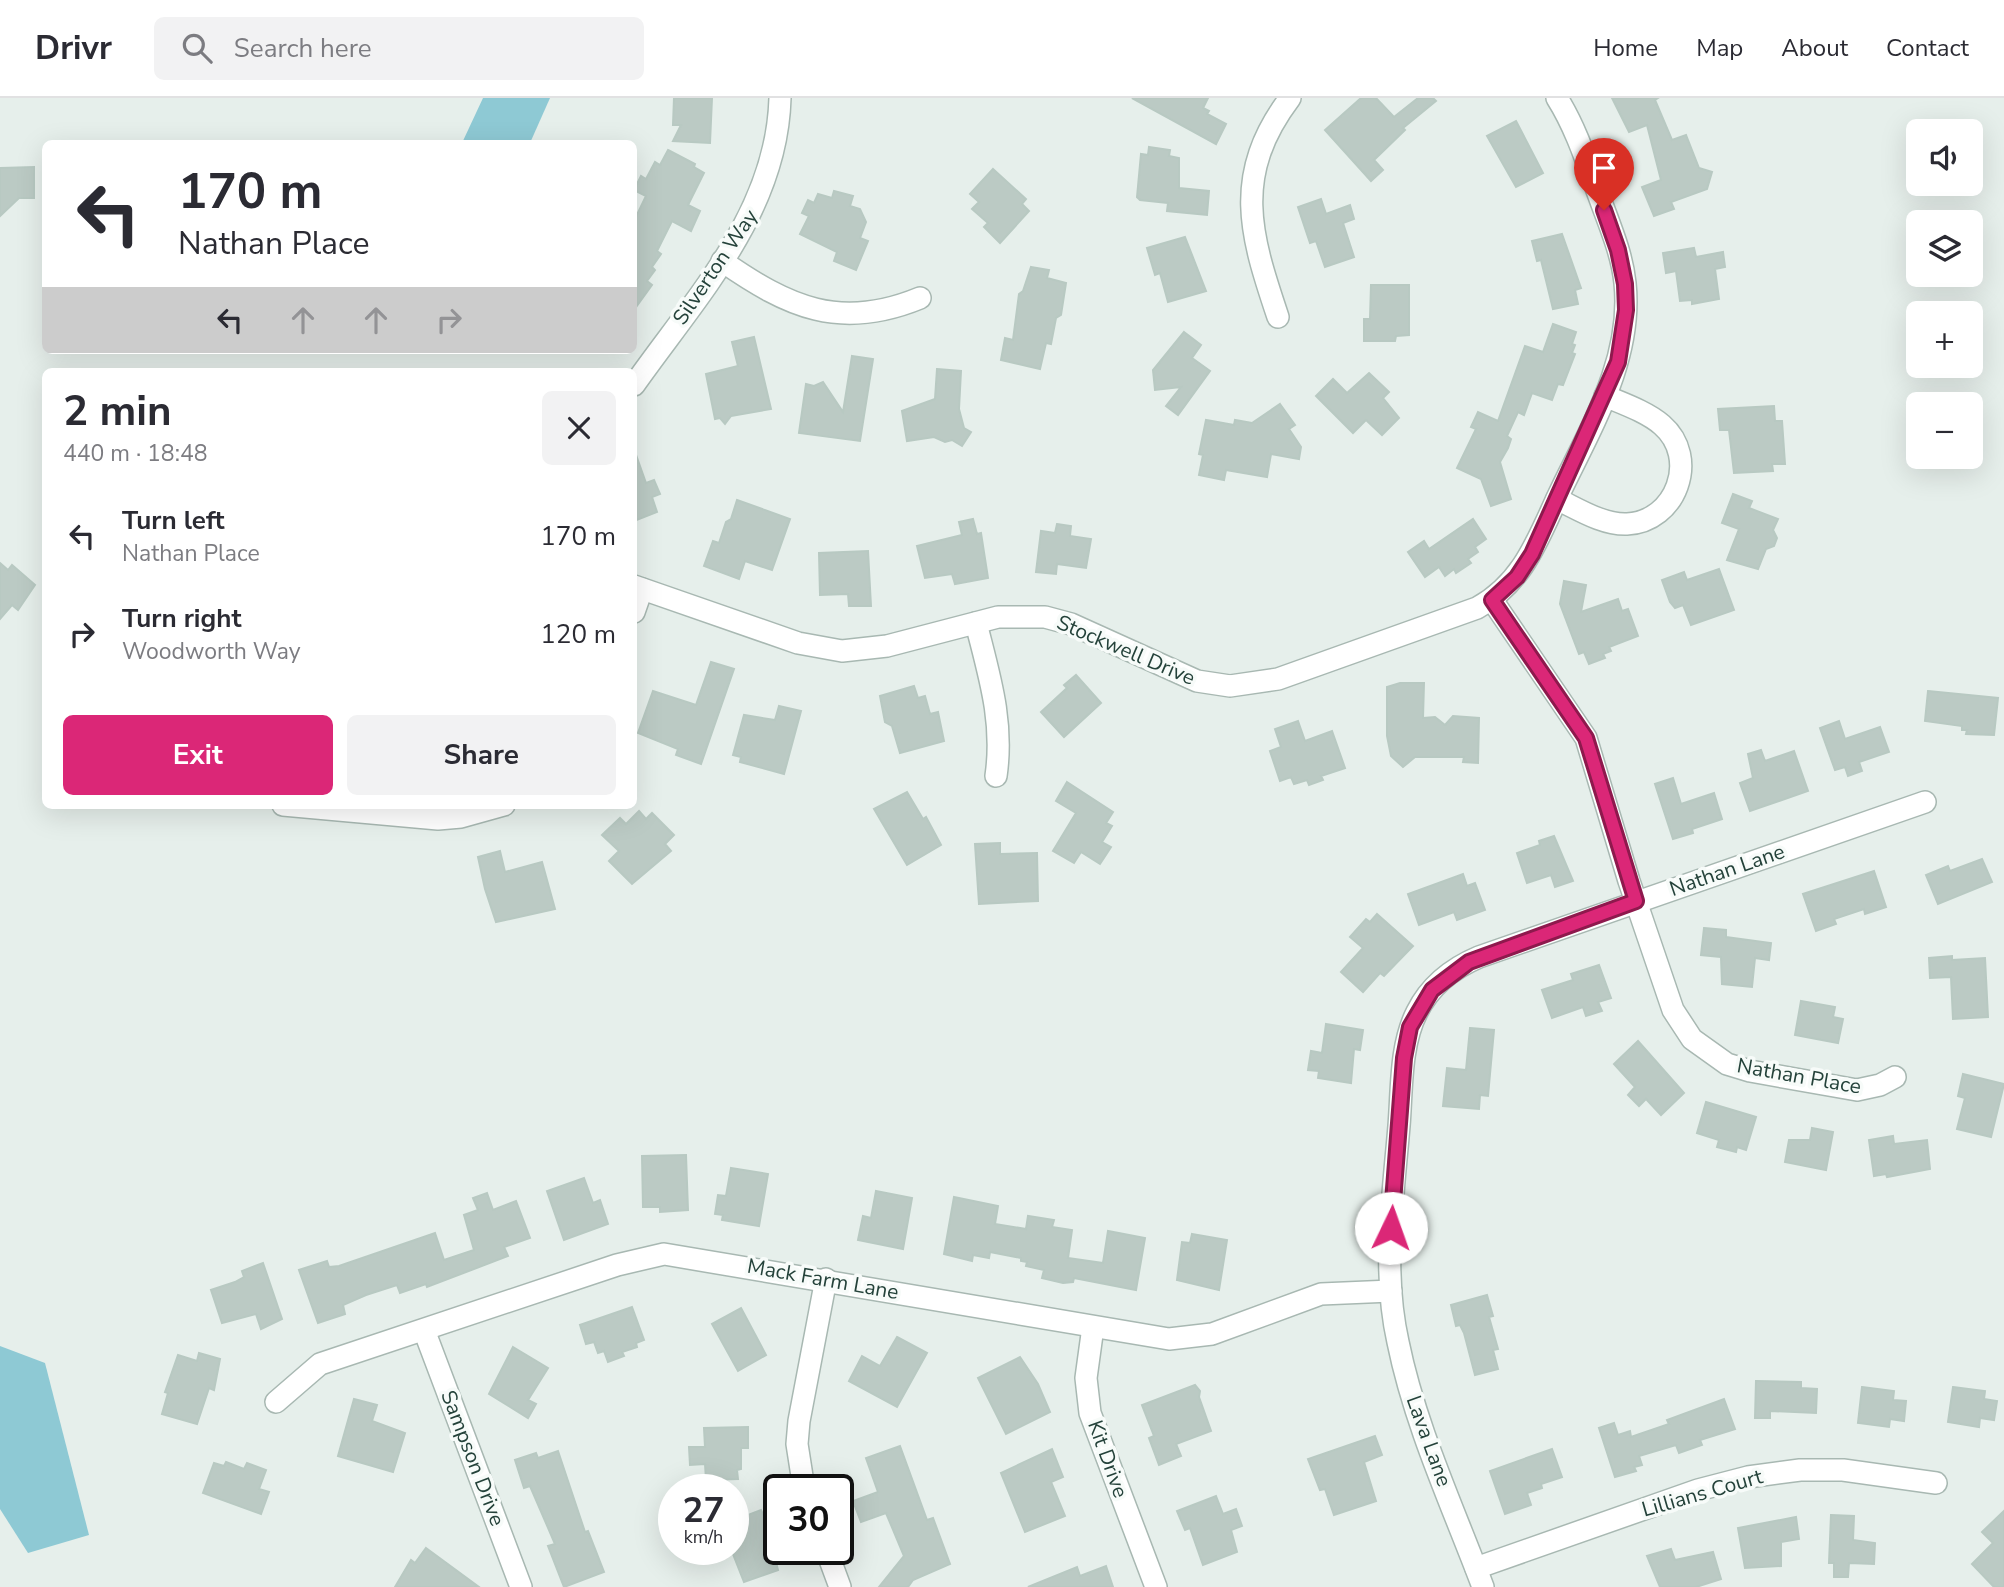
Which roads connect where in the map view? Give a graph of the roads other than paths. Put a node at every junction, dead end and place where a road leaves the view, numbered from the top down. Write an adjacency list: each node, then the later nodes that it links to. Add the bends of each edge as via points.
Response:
1 (780, 98): 4 (street, Silverton Way, via 775,146 757,206)
2 (1290, 98): 6 (street, via 1271,126 1252,185 1253,238)
3 (1557, 98): 8 (street, via 1570,120 1623,275 1623,337)
4 (722, 261): 5 (street, via 762,290 812,309 863,313); 7 (street, Silverton Way)
5 (920, 298)
6 (1278, 317)
7 (637, 381)
8 (1605, 396): 9 (street); 9 (street, via 1656,421 1669,433 1681,466 1676,491 1652,517 1626,524 1609,522)
9 (1557, 499): 11 (street, via 1521,571)
10 (638, 587): 12 (street, Stockwell Drive, via 825,649 873,649)
11 (1492, 600): 12 (street, Stockwell Drive, via 1278,679 1242,686 1197,681 1071,624 1045,617 1016,615); 17 (street, Nathan Place, via 1586,738)
12 (976, 623): 13 (street, via 999,714)
13 (996, 776)
14 (1925, 802): 17 (street, Nathan Lane)
15 (327, 809): 16 (street, via 438,819)
16 (490, 809)
17 (1636, 901): 18 (street, Nathan Place, via 1674,1010 1705,1051 1742,1069 1851,1089 1874,1087); 20 (street, Nathan Lane, via 1469,962 1443,978 1419,1008 1404,1058 1389,1246)
18 (1895, 1077)
19 (826, 1279): 21 (street, Mack Farm Lane); 22 (street, Mack Farm Lane, via 664,1254 617,1265); 24 (street, via 799,1421)
20 (1391, 1291): 21 (street, Mack Farm Lane, via 1321,1294 1223,1331 1184,1339); 27 (street, Lava Lane, via 1397,1341 1412,1399)
21 (1093, 1327): 30 (street, Kit Drive, via 1086,1378 1090,1413)
22 (424, 1330): 23 (street, Mack Farm Lane, via 320,1364); 28 (street, Sampson Drive)
23 (276, 1402)
24 (802, 1474)
25 (1936, 1483): 27 (street, Lillians Court, via 1843,1470 1757,1475 1698,1490)
26 (832, 1565): 29 (street)
27 (1479, 1578)
28 (521, 1587)
29 (840, 1587)
30 (1156, 1587)

